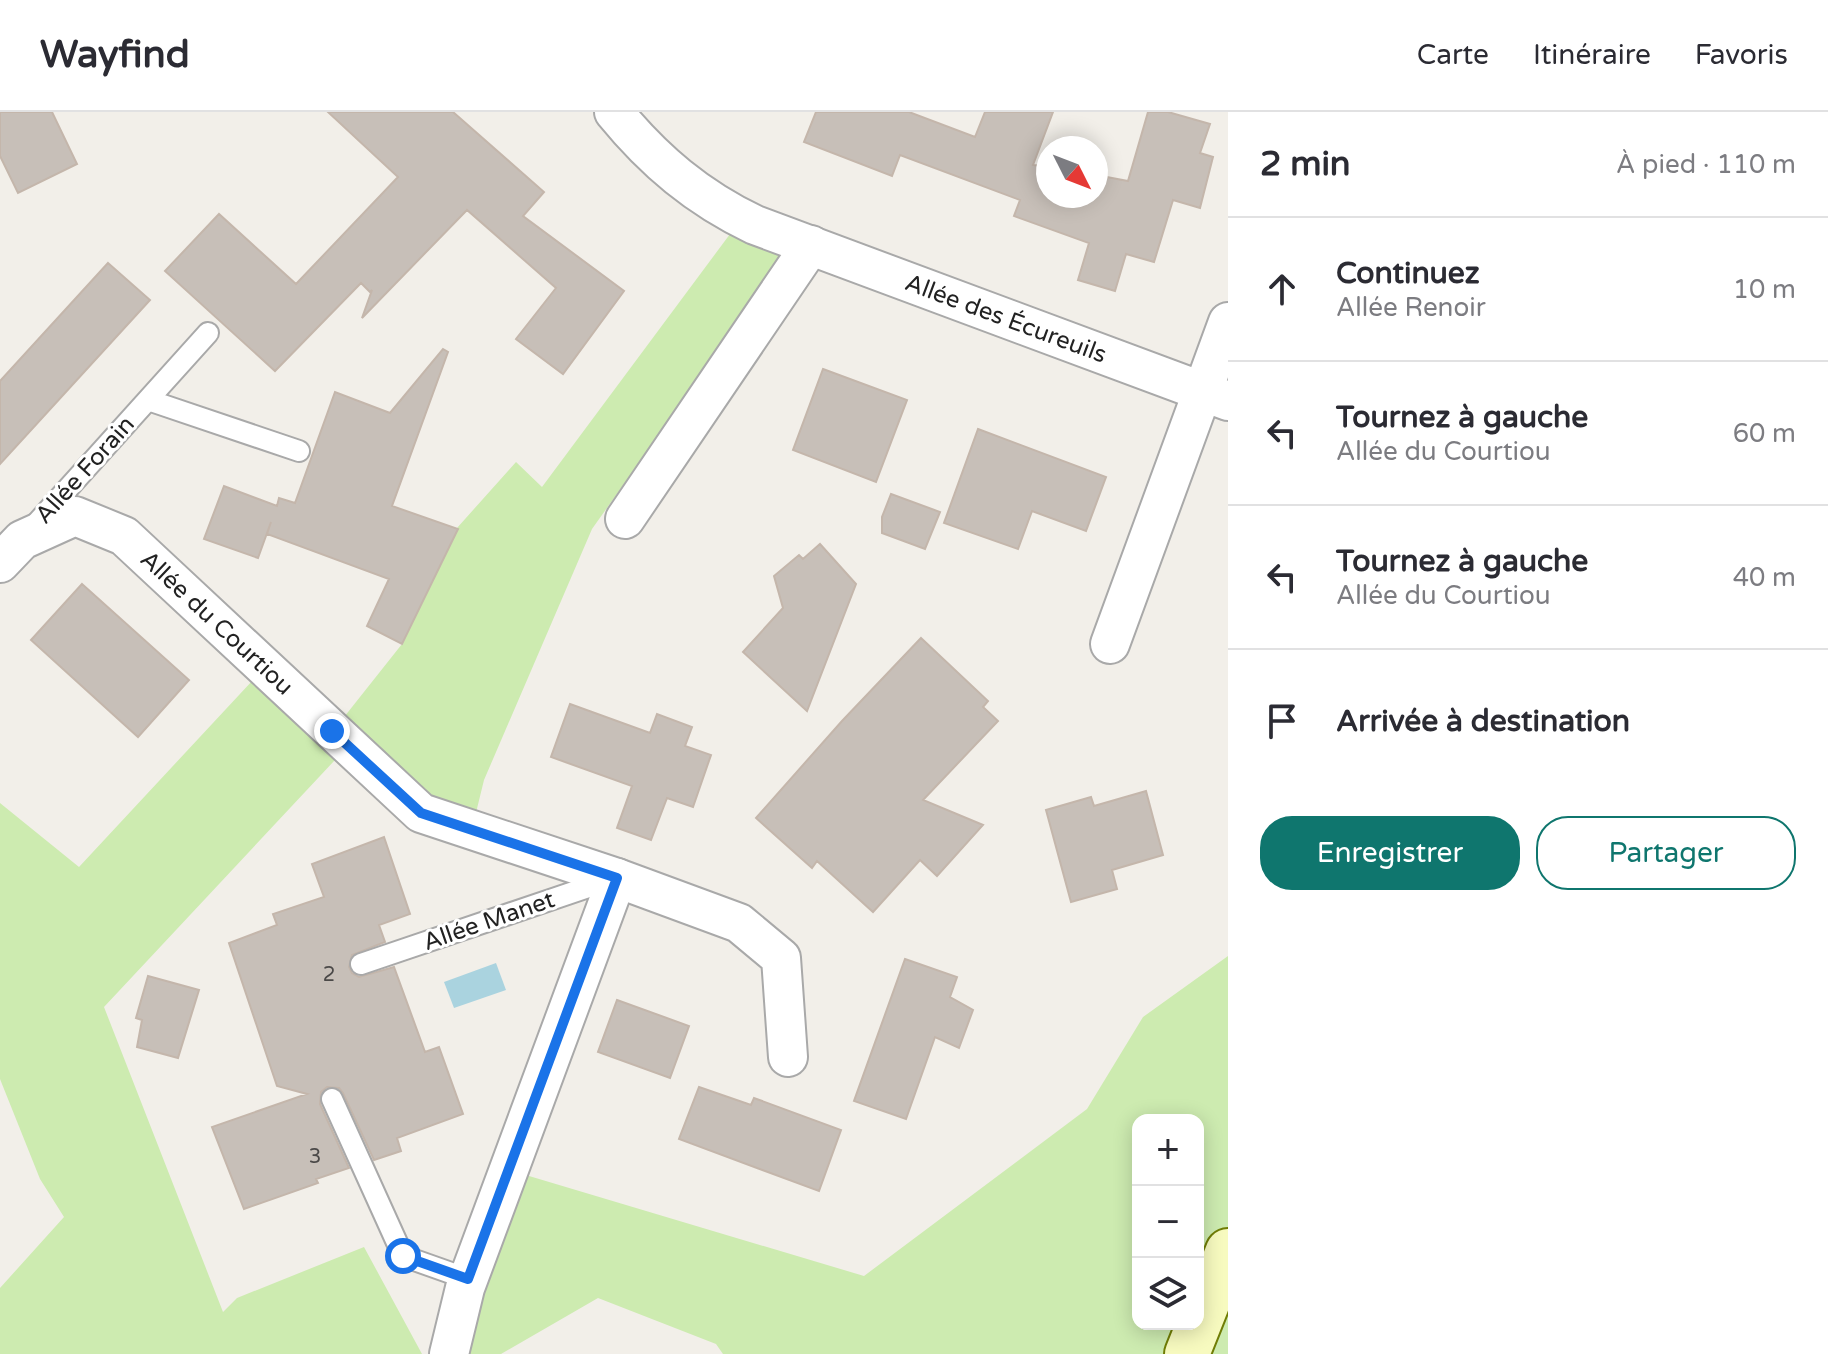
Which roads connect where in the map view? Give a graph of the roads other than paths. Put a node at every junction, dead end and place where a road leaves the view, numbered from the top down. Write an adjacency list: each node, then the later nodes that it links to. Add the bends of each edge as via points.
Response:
1 (614, 112): 2 (street, Allée des Écureuils, via 646,150 697,193 755,225)
2 (811, 245): 5 (street, Allée des Écureuils); 8 (street)
3 (1228, 322): 5 (street)
4 (208, 333): 6 (lane, Allée Forain)
5 (1215, 396): 10 (street)
6 (148, 400): 7 (lane, Allée Forain); 9 (lane, Allée Forain)
7 (299, 451)
8 (625, 519)
9 (11, 551): 11 (street, Allée du Courtiou, via 75,516 124,536 421,813)
10 (1110, 644)
11 (617, 878): 12 (lane, Allée Manet); 13 (street, Allée du Courtiou, via 739,923 781,958); 16 (street)
12 (361, 964)
13 (788, 1057)
14 (332, 1099): 16 (lane, via 403,1256)
15 (1228, 1251): 18 (main road)
16 (468, 1279): 17 (street)
17 (449, 1354)
18 (1187, 1354)

